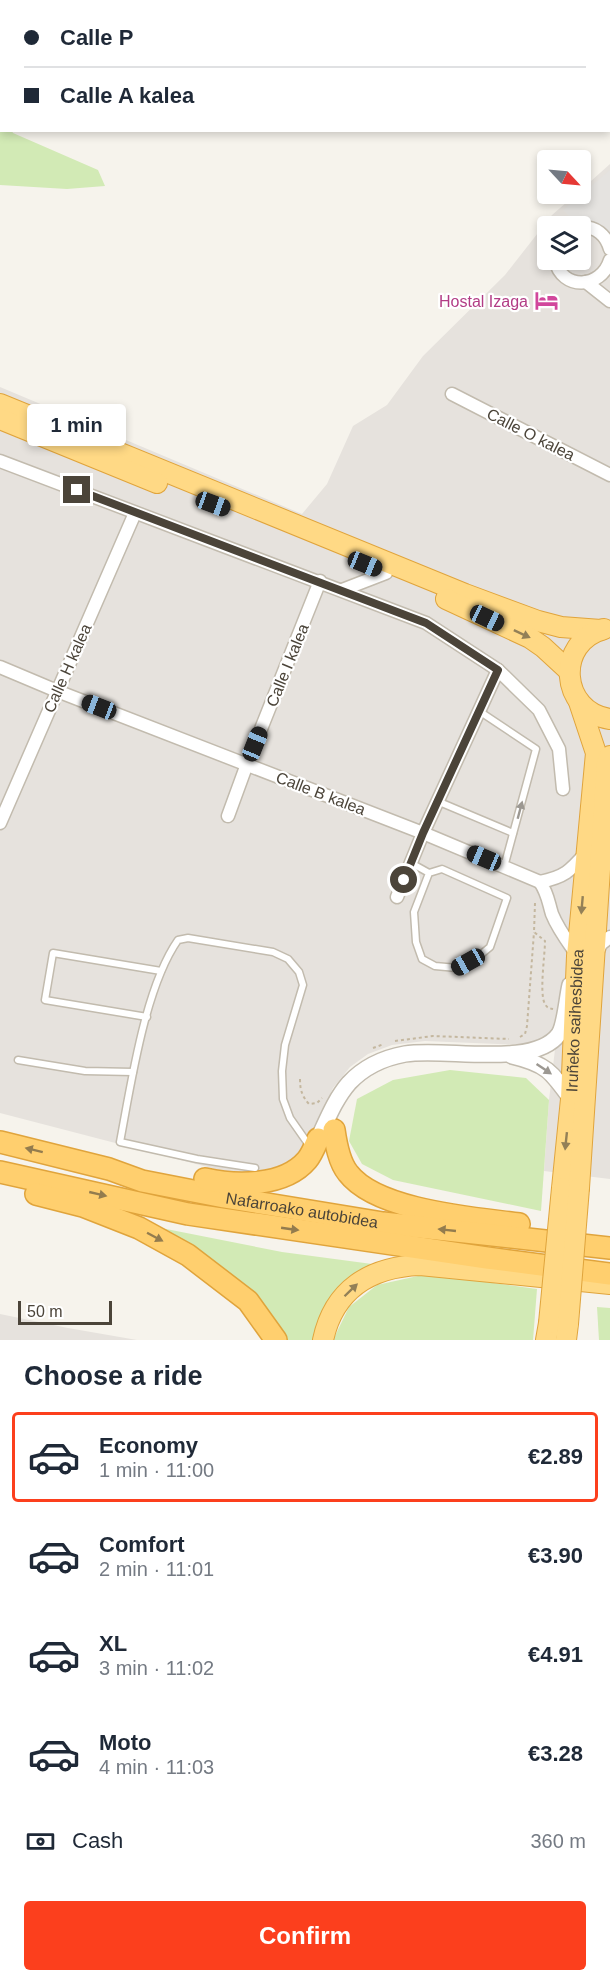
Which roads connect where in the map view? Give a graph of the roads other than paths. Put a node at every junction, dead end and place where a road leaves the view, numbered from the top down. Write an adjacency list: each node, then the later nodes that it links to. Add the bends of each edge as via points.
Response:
1 (591, 228): 2 (street, via 603,235)
2 (610, 249)
3 (610, 260): 5 (street, via 599,277)
4 (560, 270): 5 (street, via 567,278)
5 (586, 282): 6 (street)
6 (610, 301)
7 (452, 394): 11 (street, Calle O kalea)
8 (0, 404): 16 (highway, via 465,594 561,627)
9 (0, 419): 13 (highway)
10 (0, 461): 12 (street)
11 (610, 475)
12 (135, 513): 14 (street); 20 (street, Calle H kalea)
13 (386, 573): 15 (street); 19 (highway, one-way to 19, via 530,638)
14 (320, 581): 15 (street); 25 (street, Calle I kalea)
15 (342, 590): 18 (street, via 426,623)
16 (605, 629): 19 (highway, via 579,646)
17 (0, 667): 20 (street, Calle B kalea)
18 (498, 670): 22 (street); 27 (street, via 539,710 559,749)
19 (569, 671): 21 (highway, Iruñeko saihesbidea)
20 (57, 691): 25 (street, Calle B kalea); 28 (street, Calle H kalea)
21 (579, 702): 23 (highway, via 589,712); 34 (highway, Iruñeko saihesbidea, via 596,753)
22 (479, 711): 29 (street); 33 (lane, one-way to 22, via 536,749)
23 (610, 719)
24 (610, 756): 34 (highway, Iruñeko saihesbidea)
25 (247, 764): 30 (street, Calle I kalea); 32 (street, Calle B kalea)
26 (0, 787): 28 (street)
27 (563, 789)
28 (13, 792): 31 (street, Calle H kalea)
29 (438, 801): 32 (street); 33 (lane)
30 (228, 816)
31 (0, 823)
32 (423, 833): 35 (street); 36 (street, Calle B kalea)
33 (513, 833): 36 (lane)
34 (600, 857): 38 (street); 41 (highway, Iruñeko saihesbidea)
35 (411, 863): 37 (lane); 39 (street)
36 (504, 867): 38 (street, Calle B kalea)
37 (429, 873): 37 (lane, via 414,912 416,942 429,963 457,968 479,957 490,946 507,898 442,869)
38 (540, 882): 41 (street, via 561,932)
39 (397, 897)
40 (610, 937): 41 (street)
41 (586, 958): 44 (street, via 560,1032 548,1045); 47 (highway, Iruñeko saihesbidea); 55 (highway, Iruñeko saihesbidea)
42 (161, 971): 43 (lane); 43 (lane, via 53,953 45,1000); 48 (lane, via 178,940 188,938 273,952 288,959 299,972 303,985 285,1045 283,1099 290,1118)
43 (147, 1017): 46 (lane)
44 (506, 1055): 47 (street, one-way to 47, via 546,1068); 48 (street, via 428,1052 375,1063 331,1098)
45 (18, 1060): 46 (lane, via 85,1071)
46 (133, 1072): 50 (lane, via 120,1142)
47 (570, 1099): 55 (highway, Iruñeko saihesbidea, one-way to 55)
48 (317, 1139): 51 (highway, via 306,1161 295,1170 247,1184 223,1183 147,1167); 53 (highway); 53 (highway, via 336,1145)
49 (0, 1142): 51 (highway, Nafarroako autobidea, one-way to 49)
50 (255, 1168)
51 (109, 1169): 56 (highway, Nafarroako autobidea, one-way to 51, via 383,1223 142,1181)
52 (0, 1172): 57 (highway, Nafarroako autobidea, one-way to 57, via 188,1214)
53 (348, 1174): 56 (highway, via 376,1195 396,1203 548,1228)
54 (0, 1185): 60 (highway, one-way to 60, via 83,1206 139,1228 188,1254 248,1300)
55 (571, 1188): 59 (highway, Iruñeko saihesbidea, bridge)
56 (600, 1247)
57 (610, 1274)
58 (610, 1284): 61 (highway, one-way to 58, via 331,1315 347,1293 367,1276 391,1268 420,1265)
59 (557, 1332)
60 (274, 1339)
61 (323, 1340)

